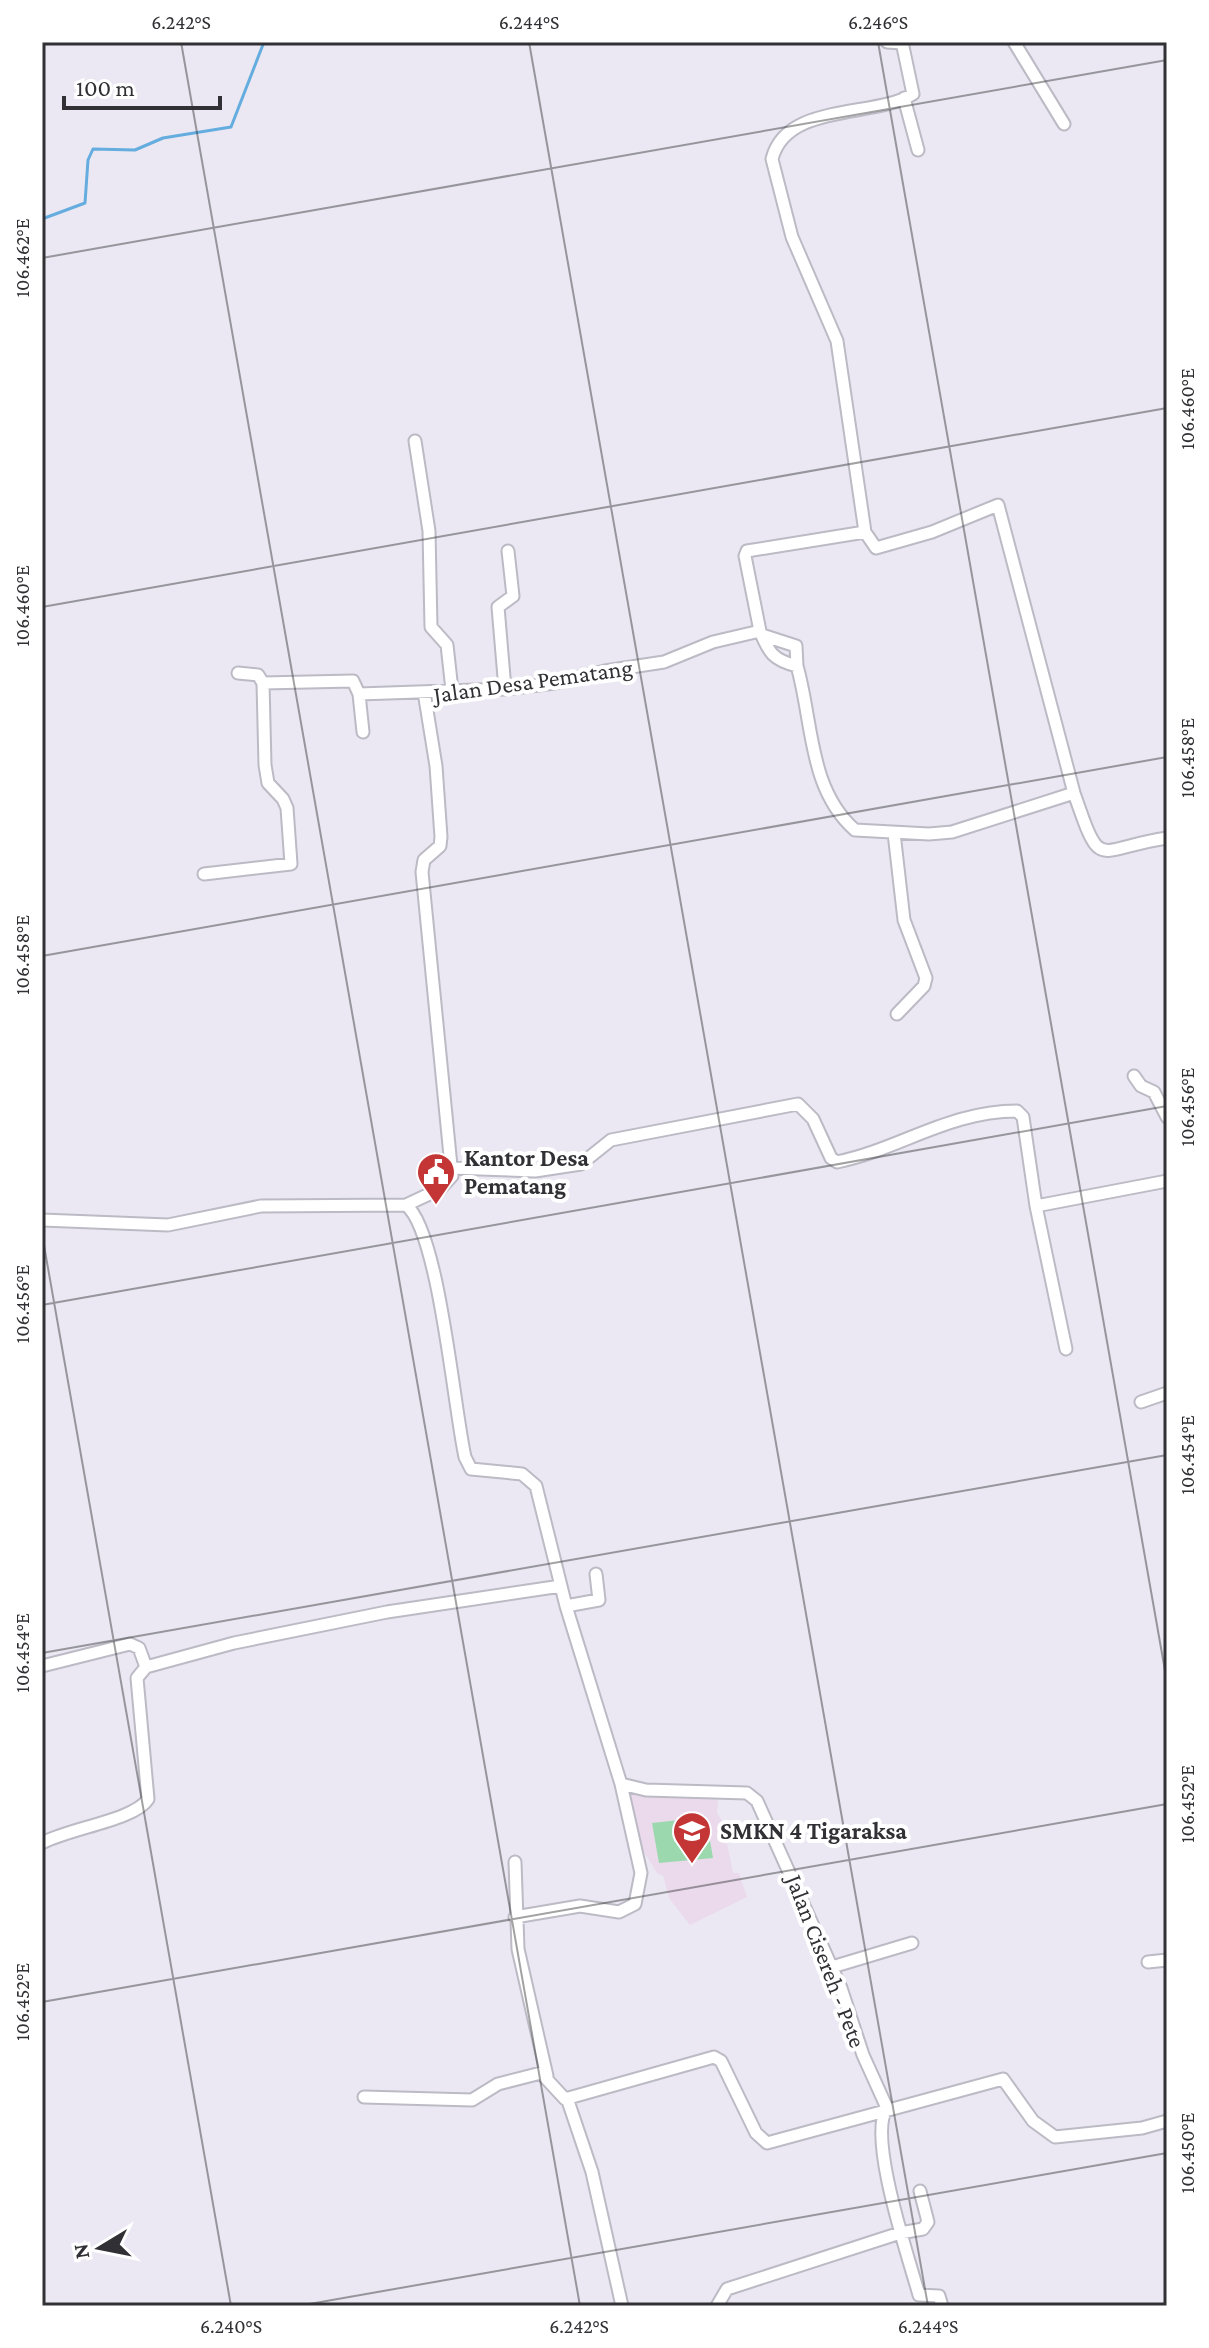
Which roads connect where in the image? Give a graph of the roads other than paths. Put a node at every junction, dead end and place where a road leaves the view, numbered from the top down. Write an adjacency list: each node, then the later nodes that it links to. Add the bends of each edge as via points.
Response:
1 (887, 42): 3 (street)
2 (1014, 42): 5 (street)
3 (902, 43): 4 (street, via 914,90)
4 (904, 98): 6 (street); 8 (street, via 807,123 780,143 772,159 792,237 837,341)
5 (1064, 124)
6 (918, 150)
7 (415, 441): 15 (street, via 432,568 430,622 447,645)
8 (865, 532): 10 (street, via 746,552); 19 (street, via 876,548 998,505)
9 (508, 551): 14 (street, via 513,596 498,607)
10 (761, 633): 11 (street, via 769,654); 11 (street, via 796,646); 14 (street, Jalan Desa Pematang, via 713,642 664,662)
11 (797, 666): 20 (street, via 827,792 855,830)
12 (238, 673): 13 (street, via 258,675)
13 (263, 683): 17 (street, via 349,680 357,684); 22 (street, via 268,783 287,808 291,864)
14 (505, 689): 15 (street, Jalan Desa Pematang)
15 (452, 690): 16 (street, Jalan Desa Pematang)
16 (424, 692): 17 (street); 26 (street, Jalan Desa Pematang, via 441,837 422,872)
17 (359, 694): 18 (street)
18 (363, 732)
19 (1074, 793): 20 (street, via 952,832); 21 (street, via 1100,850)
20 (894, 833): 23 (street, via 904,920 926,978)
21 (1167, 838)
22 (204, 874)
23 (897, 1014)
24 (1134, 1076): 25 (street, via 1154,1092)
25 (1167, 1117)
26 (450, 1168): 28 (street, via 447,1183); 29 (street, via 535,1171 581,1164 611,1140 790,1104 807,1110 837,1162 940,1123 1017,1111 1023,1117)
27 (1167, 1181): 29 (street)
28 (406, 1205): 30 (street, via 282,1205 168,1225); 35 (street, via 423,1230 468,1464 481,1472 522,1474 536,1486)
29 (1036, 1206): 31 (street)
30 (42, 1220)
31 (1066, 1349)
32 (1167, 1393): 33 (street)
33 (1141, 1402)
34 (596, 1574): 36 (street, via 599,1600)
35 (561, 1586): 36 (street); 38 (street, via 387,1612)
36 (566, 1606): 39 (street)
37 (42, 1666): 38 (street, via 130,1644 139,1648)
38 (146, 1667): 40 (street, via 137,1678 148,1799 127,1816 85,1825)
39 (621, 1784): 42 (street, via 641,1873 635,1904 619,1912 580,1906); 46 (street, Jalan Cisereh - Pete, via 754,1797)
40 (42, 1843)
41 (515, 1862): 42 (street)
42 (515, 1917): 47 (street)
43 (912, 1943): 46 (street)
44 (1167, 1960): 45 (street)
45 (1148, 1962)
46 (832, 1967): 50 (street, Jalan Cisereh - Pete)
47 (547, 2076): 48 (street, via 537,2073 510,2080 472,2100); 49 (street, via 560,2098)
48 (364, 2097)
49 (567, 2098): 50 (street, via 714,2057 721,2061 756,2133 767,2143); 54 (street, via 592,2172)
50 (887, 2108): 51 (street, via 1003,2079 1033,2121 1055,2137); 53 (street, via 879,2128)
51 (1167, 2121)
52 (920, 2191): 53 (street, via 927,2225)
53 (900, 2233): 55 (street, via 727,2289); 56 (street, via 919,2295 939,2296)
54 (622, 2306)
55 (717, 2306)
56 (942, 2306)

